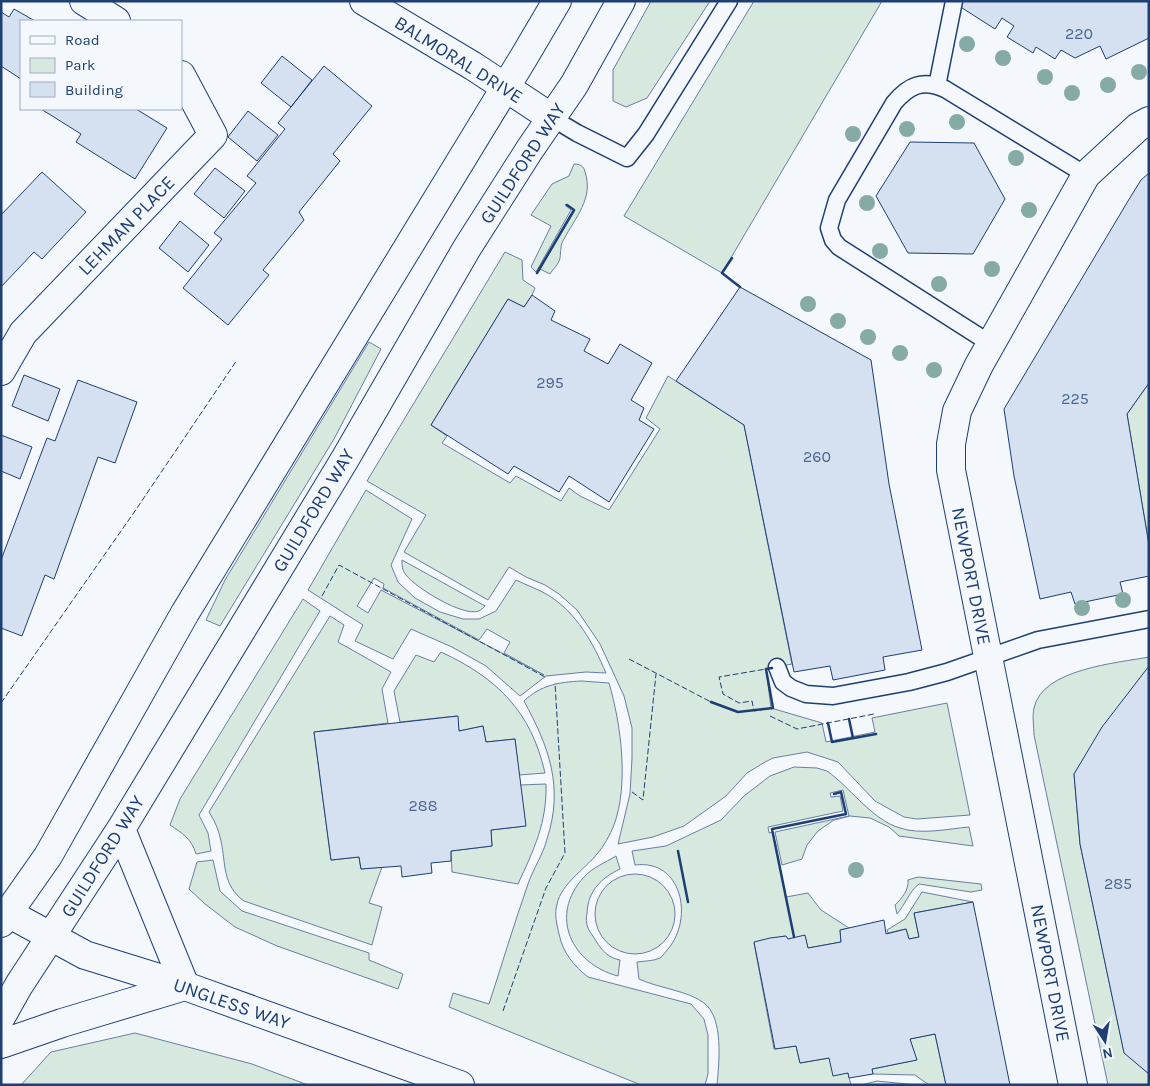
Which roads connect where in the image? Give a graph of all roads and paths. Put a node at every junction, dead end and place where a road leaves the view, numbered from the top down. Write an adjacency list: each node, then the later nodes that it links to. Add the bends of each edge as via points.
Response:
1 (84, 1): 7 (main road)
2 (364, 1): 10 (main road, BALMORAL DRIVE)
3 (557, 1): 10 (main road)
4 (621, 1): 11 (main road, GUILDFORD WAY)
5 (729, 1): 11 (lane, via 646,134 627,158)
6 (954, 1): 9 (lane)
7 (114, 20)
8 (182, 77): 15 (main road, LEHMAN PLACE, via 213,134 23,333)
9 (937, 86): 13 (lane); 14 (lane, via 926,83 912,87 894,103 837,200 829,228 839,247)
10 (505, 87): 11 (main road, BALMORAL DRIVE); 20 (main road, via 185,613 48,856)
11 (552, 118): 19 (main road, GUILDFORD WAY, via 467,248 345,459)
12 (1149, 121): 13 (main road, NEWPORT DRIVE)
13 (1086, 174): 14 (main road, NEWPORT DRIVE)
14 (991, 344): 17 (main road, NEWPORT DRIVE, via 957,411 951,444 951,470)
15 (1, 371)
16 (1149, 619): 17 (lane, via 1038,640)
17 (988, 657): 18 (lane, via 909,682 833,696 806,694 791,688 783,682); 26 (main road, NEWPORT DRIVE)
18 (777, 667)
19 (121, 829): 21 (main road, GUILDFORD WAY); 22 (main road)
20 (5, 918): 21 (main road, UNGLESS WAY)
21 (51, 936): 22 (main road, UNGLESS WAY, via 85,955); 23 (main road, GUILDFORD WAY)
22 (185, 986): 24 (main road); 25 (main road, UNGLESS WAY)
23 (1, 1017)
24 (1, 1044)
25 (460, 1085)
26 (1074, 1085)

